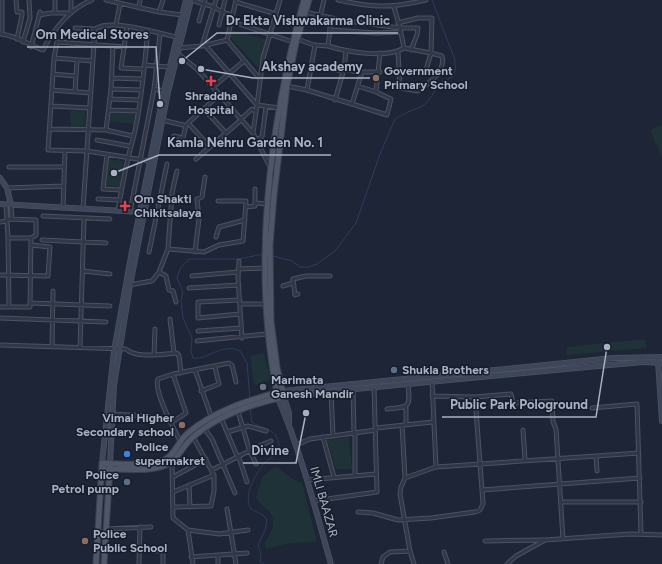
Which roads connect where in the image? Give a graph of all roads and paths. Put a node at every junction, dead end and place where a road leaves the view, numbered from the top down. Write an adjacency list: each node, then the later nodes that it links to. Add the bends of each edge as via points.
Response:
1 (2, 0): 48 (street)
2 (16, 0): 53 (street, via 17,12 22,12)
3 (29, 0): 56 (street, via 30,18)
4 (55, 0): 29 (street)
5 (71, 0): 30 (street)
6 (90, 0): 30 (street)
7 (106, 0): 21 (street)
8 (140, 0): 25 (street)
9 (163, 0): 26 (street)
10 (186, 0): 32 (main road)
11 (191, 0): 22 (street); 65 (main road)
12 (216, 0): 23 (street)
13 (225, 0): 27 (street)
14 (280, 0): 31 (street)
15 (304, 0): 55 (main road)
16 (309, 0): 28 (main road)
17 (324, 0): 34 (street)
18 (338, 0): 24 (street, via 360,5)
19 (426, 0): 24 (street)
20 (236, 1): 31 (street); 33 (street)
21 (118, 2): 25 (street); 40 (street)
22 (204, 2): 23 (street); 36 (street)
23 (214, 7): 27 (street); 60 (street)
24 (394, 7): 38 (street)
25 (139, 8): 26 (street)
26 (159, 12): 32 (street)
27 (222, 12): 33 (street); 39 (street)
28 (305, 12): 34 (street); 55 (main road)
29 (55, 13): 30 (street); 45 (street, via 39,13)
30 (71, 13): 51 (street, via 64,18)
31 (276, 14): 50 (street)
32 (182, 15): 52 (main road)
33 (232, 15): 37 (street)
34 (320, 17): 35 (street)
35 (332, 19): 44 (street); 46 (street)
36 (199, 21)
37 (230, 21): 50 (street); 54 (street)
38 (398, 23): 44 (street); 70 (street, via 418,18 432,18)
39 (218, 24)
40 (116, 25): 41 (street); 43 (street, via 101,25)
41 (127, 27): 47 (street); 63 (street)
42 (75, 28): 43 (street)
43 (95, 29): 57 (street)
44 (401, 29): 46 (street, via 376,33); 64 (street); 66 (street, via 418,28)
45 (36, 30): 51 (street); 62 (street)
46 (330, 30): 61 (street)
47 (148, 31): 49 (street); 75 (street)
48 (1, 34): 53 (street)
49 (160, 34): 52 (street); 76 (street)
50 (270, 34): 55 (street); 91 (street)
51 (52, 35): 62 (street, via 43,50)
52 (177, 36): 65 (main road)
53 (18, 38): 56 (street)
54 (227, 40): 60 (street); 74 (street)
55 (295, 41): 58 (street); 92 (main road); 115 (main road)
56 (23, 42): 62 (street)
57 (93, 44): 59 (street); 71 (street, via 58,42); 73 (street)
58 (315, 45): 61 (street); 77 (street)
59 (113, 46): 63 (street); 79 (street)
60 (204, 46): 65 (street); 87 (street)
61 (328, 46): 67 (street)
62 (31, 47)
63 (124, 48): 80 (street)
64 (404, 48): 66 (street); 68 (street)
65 (176, 50): 78 (main road); 94 (street); 100 (main road)
66 (411, 50): 70 (street)
67 (346, 51): 69 (street); 82 (street)
68 (398, 52): 69 (street); 70 (street, via 400,88 418,91 439,74 442,65 442,56)
69 (380, 53): 84 (street)
70 (430, 54): 83 (street)
71 (54, 58): 72 (street); 86 (street)
72 (77, 60): 73 (street); 88 (street)
73 (93, 60): 104 (street)
74 (244, 61): 87 (street); 91 (street)
75 (144, 65): 76 (street); 81 (street)
76 (157, 65): 78 (street); 96 (street)
77 (311, 66): 82 (street); 99 (street)
78 (169, 67): 100 (main road)
79 (112, 68): 80 (street); 89 (street)
80 (122, 68): 81 (street)
81 (143, 69): 90 (street)
82 (343, 70): 85 (street); 109 (street)
83 (426, 70)
84 (380, 72): 85 (street); 102 (street)
85 (362, 73): 93 (street)
86 (53, 74): 88 (street); 97 (street)
87 (229, 74): 94 (street); 112 (street)
88 (76, 76): 101 (street)
89 (112, 78): 90 (street); 95 (street)
90 (142, 79): 98 (street)
91 (260, 79): 112 (street)
92 (288, 86): 99 (street); 152 (main road)
93 (358, 86): 102 (street); 110 (street)
94 (213, 87): 105 (street)
95 (111, 89): 98 (street); 107 (street)
96 (154, 89): 100 (street); 143 (street)
97 (52, 90): 101 (street); 111 (street)
98 (142, 90): 108 (street)
99 (307, 90): 109 (street)
100 (166, 91): 121 (main road); 135 (main road)
101 (75, 92): 104 (street)
102 (376, 92): 106 (street)
103 (386, 92): 106 (street)
104 (91, 93): 114 (street)
105 (219, 95): 116 (street); 120 (street)
106 (385, 97): 110 (street, via 391,99 387,115)
107 (110, 99): 108 (street); 117 (street)
108 (140, 100): 118 (street)
109 (335, 100): 110 (street)
110 (352, 104)
111 (51, 106): 114 (street); 124 (street)
112 (257, 106): 113 (street); 119 (street)
113 (266, 107): 115 (street); 134 (street, via 262,137)
114 (90, 108): 125 (street)
115 (280, 108): 149 (main road)
116 (204, 109): 122 (street); 127 (street)
117 (109, 110): 118 (street); 126 (street)
118 (138, 111): 129 (street)
119 (256, 112): 120 (street, via 252,109); 128 (street)
120 (241, 119): 127 (street); 128 (street)
121 (162, 120): 123 (street); 135 (main road)
122 (189, 124): 131 (street); 137 (street)
123 (183, 125)
124 (50, 129): 125 (street); 138 (street, via 48,150)
125 (88, 130): 126 (street); 139 (street)
126 (106, 130): 129 (street)
127 (226, 133): 137 (street)
128 (253, 133): 134 (street)
129 (133, 136): 136 (street)
130 (174, 136): 131 (street)
131 (183, 138): 132 (street)
132 (187, 139)
133 (97, 140): 136 (street)
134 (256, 140): 149 (street)
135 (155, 143): 144 (main road)
136 (130, 146): 141 (street)
137 (210, 147): 142 (street)
138 (65, 151): 139 (street); 147 (street)
139 (87, 151): 140 (street); 165 (street)
140 (107, 154): 141 (street); 156 (street, via 103,189)
141 (127, 158): 143 (street); 156 (street)
142 (196, 159)
143 (139, 160): 144 (street); 167 (street)
144 (152, 162): 168 (main road)
145 (167, 164): 169 (street)
146 (9, 167): 147 (street)
147 (64, 167): 153 (street)
148 (177, 171): 170 (street)
149 (272, 171): 152 (street); 161 (main road)
150 (205, 177): 188 (street, via 202,197 197,199 198,227)
151 (0, 178): 154 (main road)
152 (276, 178): 185 (main road)
153 (63, 186): 154 (street); 164 (street)
154 (7, 188): 162 (main road)
155 (255, 189): 160 (street)
156 (121, 190): 158 (street)
157 (98, 200): 158 (street)
158 (120, 200): 166 (street)
159 (218, 201): 163 (street, via 246,201)
160 (255, 203): 161 (street); 163 (street, via 255,206)
161 (268, 204): 185 (main road)
162 (5, 205): 164 (main road); 173 (street); 175 (street)
163 (246, 207): 176 (street)
164 (63, 208): 165 (main road)
165 (82, 209): 166 (main road)
166 (118, 211): 167 (main road)
167 (130, 212): 168 (main road)
168 (142, 212): 202 (main road)
169 (158, 214): 170 (street); 187 (street)
170 (171, 214): 186 (street)
171 (43, 216): 172 (street)
172 (84, 218): 174 (street); 182 (street)
173 (12, 219): 175 (street); 180 (street, via 36,220 36,235)
174 (110, 219)
175 (7, 220): 177 (street); 179 (street)
176 (245, 220): 178 (street, via 219,227); 188 (street, via 243,241 219,245 204,252)
177 (0, 222)
178 (216, 237)
179 (8, 238): 180 (street); 197 (street)
180 (30, 238): 184 (street)
181 (42, 240): 182 (street)
182 (84, 242): 183 (street); 192 (street)
183 (106, 243)
184 (30, 246): 198 (street); 198 (street, via 50,247 49,275)
185 (268, 246): 189 (main road)
186 (168, 249): 188 (street); 194 (street)
187 (149, 252)
188 (195, 252)
189 (267, 259): 191 (main road); 249 (main road, via 270,315 277,367)
190 (239, 261): 193 (street)
191 (265, 268): 193 (street); 213 (main road)
192 (83, 271): 195 (street); 214 (street)
193 (238, 271): 199 (street); 203 (street)
194 (159, 272): 202 (street, via 152,281); 209 (street, via 166,276 169,290 173,291)
195 (110, 274)
196 (0, 275): 197 (street)
197 (8, 276): 198 (street); 217 (street)
198 (30, 276): 210 (street)
199 (192, 276)
200 (330, 276): 201 (street, via 298,277 293,279)
201 (292, 283): 204 (street); 207 (street, via 295,295)
202 (128, 285): 233 (main road)
203 (239, 285): 205 (street); 208 (street)
204 (283, 286)
205 (188, 288)
206 (53, 291): 211 (street)
207 (298, 294)
208 (240, 300): 212 (street); 218 (street, via 198,302 198,318)
209 (176, 302)
210 (30, 303): 211 (street); 217 (street, via 28,308)
211 (53, 304): 214 (street); 221 (street)
212 (240, 304): 213 (street); 218 (street)
213 (265, 304): 227 (main road)
214 (82, 305): 215 (street); 222 (street)
215 (110, 306)
216 (0, 307): 217 (street)
217 (9, 307)
218 (240, 314): 224 (street)
219 (0, 318): 221 (street)
220 (170, 319): 234 (street)
221 (52, 320): 222 (street); 231 (street)
222 (81, 322): 223 (street); 232 (street)
223 (106, 322)
224 (241, 328): 226 (street); 228 (street)
225 (155, 329): 235 (street)
226 (198, 331)
227 (267, 334): 228 (street); 250 (main road)
228 (242, 338): 229 (street)
229 (197, 341)
230 (0, 345): 231 (street)
231 (52, 347): 232 (street)
232 (80, 348): 233 (street)
233 (117, 349): 235 (street, via 126,349 132,354); 258 (main road); 290 (main road)
234 (174, 353): 235 (street); 240 (street, via 179,356)
235 (154, 355)
236 (659, 356): 237 (main road); 249 (main road, via 555,364)
237 (660, 363): 242 (main road, via 643,362); 262 (main road)
238 (215, 367): 239 (street); 243 (street, via 231,363); 247 (street, via 219,384)
239 (194, 370): 240 (street); 247 (street)
240 (181, 373): 241 (street)
241 (173, 374): 264 (street, via 186,414); 264 (street, via 158,379 157,382)
242 (432, 381): 244 (main road); 251 (street)
243 (236, 382)
244 (408, 384): 245 (main road); 254 (street, via 410,404)
245 (374, 387): 246 (main road); 270 (street)
246 (353, 389): 248 (main road); 274 (street)
247 (201, 391): 260 (street)
248 (331, 391): 249 (main road); 275 (street)
249 (284, 394): 250 (main road); 265 (main road)
250 (278, 396): 253 (main road); 265 (main road)
251 (432, 396): 252 (street); 263 (street)
252 (475, 397): 285 (street, via 511,394 513,403 552,401); 289 (street)
253 (248, 404): 257 (main road); 260 (main road)
254 (406, 408): 256 (street); 266 (street)
255 (592, 408): 282 (street, via 637,404)
256 (387, 409)
257 (238, 411): 261 (main road); 268 (street)
258 (112, 414): 259 (street); 293 (main road)
259 (148, 416)
260 (211, 416): 278 (main road)
261 (221, 418): 269 (main road); 273 (street)
262 (662, 421)
263 (433, 422): 266 (street); 294 (street)
264 (171, 423): 278 (street)
265 (289, 423): 280 (main road, IMLI BAAZAR)
266 (406, 424): 267 (street)
267 (402, 425): 270 (street); 303 (street)
268 (243, 427): 272 (street, via 255,427); 273 (street); 281 (street)
269 (204, 428): 276 (main road); 291 (street)
270 (376, 429): 274 (street); 298 (street)
271 (523, 430): 287 (street)
272 (266, 431)
273 (227, 432): 284 (street)
274 (354, 433): 275 (street); 300 (street)
275 (333, 436): 277 (street)
276 (193, 437): 286 (street); 288 (main road)
277 (324, 437): 280 (street); 302 (street)
278 (180, 441): 293 (main road, via 167,459)
279 (271, 441): 281 (street)
280 (296, 445): 305 (main road, IMLI BAAZAR)
281 (250, 450): 284 (street); 292 (street)
282 (639, 453): 283 (street); 304 (street)
283 (596, 456): 285 (street); 297 (street)
284 (238, 458): 291 (street); 306 (street)
285 (559, 458): 287 (street); 307 (street)
286 (206, 459): 296 (street); 301 (street)
287 (525, 460): 289 (street)
288 (172, 462): 293 (main road, via 148,469); 301 (street)
289 (480, 462): 294 (street); 309 (street)
290 (102, 463): 293 (main road); 295 (main road)
291 (224, 464): 296 (street); 311 (street)
292 (256, 464)
293 (110, 466): 295 (main road); 322 (main road)
294 (436, 466): 303 (street)
295 (102, 469): 338 (main road)
296 (212, 470): 299 (street)
297 (597, 471)
298 (376, 474): 300 (street); 312 (street, via 377,492)
299 (214, 475): 308 (street); 316 (street, via 211,506)
300 (355, 475): 302 (street)
301 (173, 476): 310 (street)
302 (334, 476): 305 (street)
303 (405, 478): 319 (street, via 400,494)
304 (640, 478): 307 (street); 314 (street)
305 (307, 480): 312 (main road, IMLI BAAZAR)
306 (247, 482)
307 (560, 484): 309 (street); 313 (street)
308 (189, 485): 310 (street); 316 (street)
309 (482, 490): 319 (street, via 482,508 475,512)
310 (173, 492): 315 (street)
311 (235, 493)
312 (313, 501): 345 (main road, IMLI BAAZAR)
313 (561, 502): 314 (street); 328 (street)
314 (641, 502): 326 (street)
315 (172, 507): 316 (street); 323 (street, via 173,518)
316 (190, 507)
317 (227, 509): 325 (street)
318 (358, 512): 319 (street)
319 (405, 520): 332 (street)
320 (140, 527): 321 (street); 322 (street); 331 (street)
321 (151, 527)
322 (105, 529): 339 (main road)
323 (188, 530): 325 (street, via 208,534); 337 (street)
324 (248, 530): 325 (street)
325 (232, 533): 335 (street)
326 (641, 534): 327 (street); 328 (street)
327 (662, 535)
328 (563, 539): 329 (street)
329 (545, 540): 330 (street); 349 (street)
330 (485, 541)
331 (140, 550): 340 (street); 341 (street, via 163,551)
332 (410, 551): 346 (street, via 390,552 383,557); 347 (street)
333 (444, 552): 348 (street)
334 (247, 553): 335 (street)
335 (235, 554): 336 (street); 344 (street)
336 (218, 555): 337 (street); 343 (street)
337 (191, 557): 342 (street)
338 (96, 564)
339 (104, 564)
340 (139, 564)
341 (163, 564)
342 (193, 564)
343 (218, 564)
344 (236, 564)
345 (331, 564)
346 (381, 564)
347 (414, 564)
348 (448, 564)
349 (507, 564)

